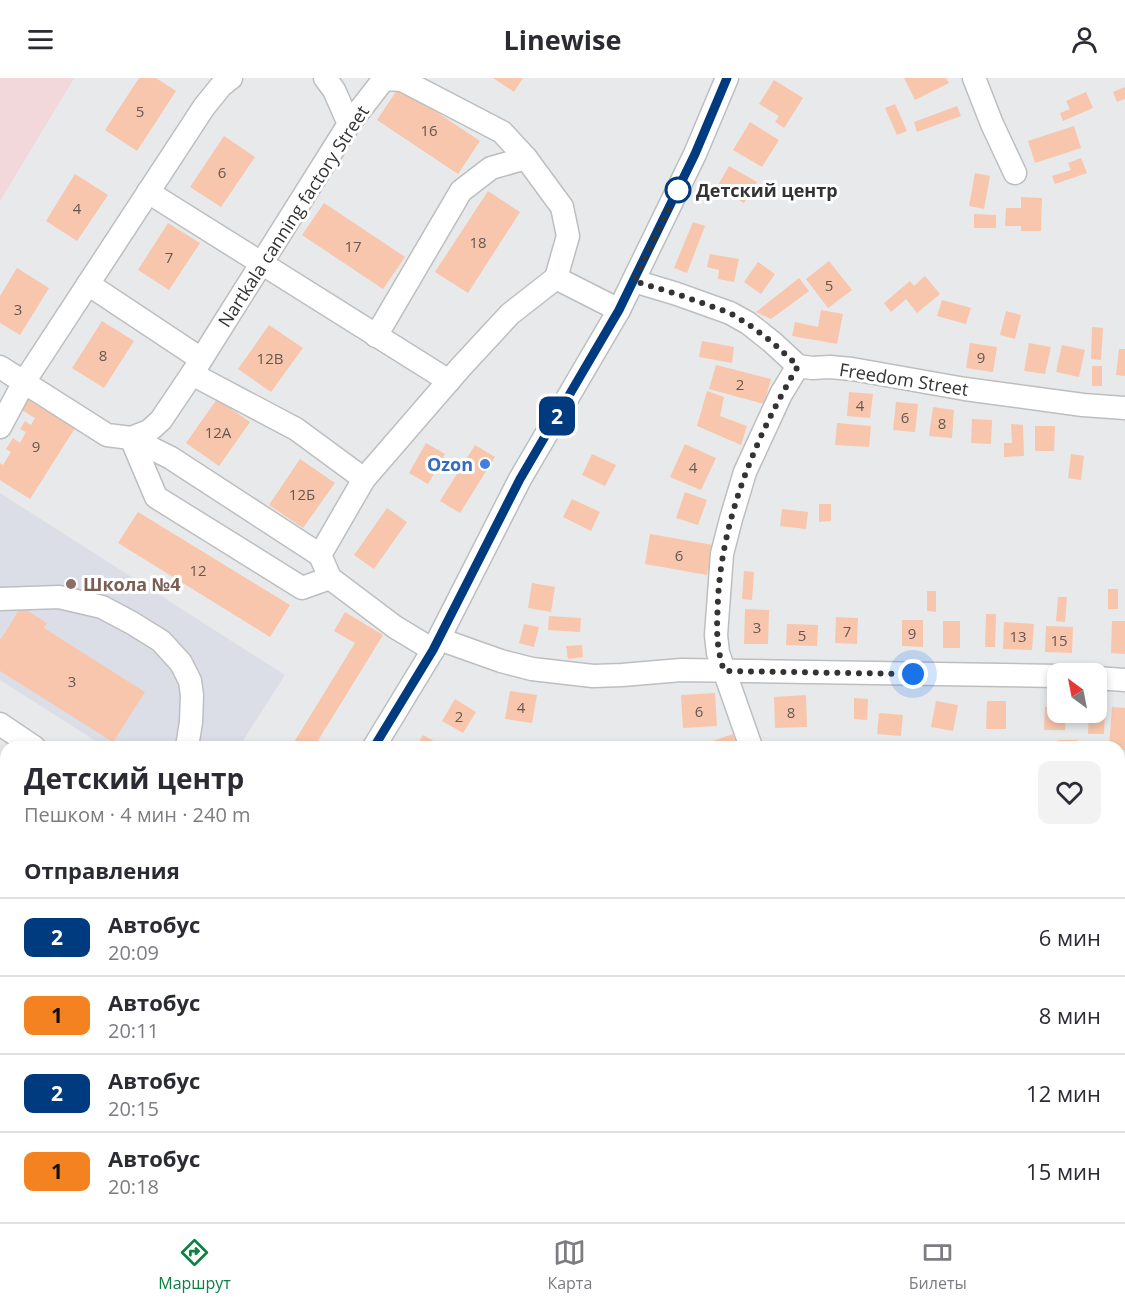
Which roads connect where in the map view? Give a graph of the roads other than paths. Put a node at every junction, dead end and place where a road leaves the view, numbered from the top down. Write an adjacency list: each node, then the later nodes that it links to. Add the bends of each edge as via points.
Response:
1 (231, 78): 8 (street, via 204,107)
2 (325, 78): 5 (street)
3 (727, 78): 11 (street)
4 (974, 78): 7 (street)
5 (349, 124): 6 (street, Nartkala canning factory Street, via 384,79 402,80 502,132); 9 (street, Nartkala canning factory Street)
6 (526, 158): 10 (street, Nartkala canning factory Street, via 562,207 568,236); 14 (street, via 491,168 461,191)
7 (1015, 173)
8 (148, 192): 9 (street); 12 (street)
9 (261, 264): 14 (street); 15 (street, Nartkala canning factory Street)
10 (556, 278): 13 (street); 18 (street, via 510,314)
11 (634, 281): 13 (street); 16 (street, via 730,313)
12 (88, 284): 15 (street); 19 (street)
13 (619, 310): 27 (street, via 520,479)
14 (376, 336): 18 (street)
15 (197, 366): 22 (street, Nartkala canning factory Street, via 161,420 149,431); 23 (street, via 296,429)
16 (798, 366): 20 (street, Freedom Street, via 852,369 965,389); 28 (street, via 745,472 722,554 716,635)
17 (0, 367): 19 (street)
18 (449, 381): 23 (street)
19 (24, 382): 21 (street); 22 (street, via 107,435)
20 (1125, 408)
21 (0, 427)
22 (131, 438): 24 (street, via 171,458); 25 (street, via 156,497 302,588)
23 (364, 479): 24 (street)
24 (320, 555): 25 (street)
25 (330, 578): 27 (street, via 395,627)
26 (0, 599): 34 (street, via 59,597 102,607 161,642 181,663 190,681)
27 (436, 645): 28 (street, via 532,669 592,676); 35 (street)
28 (724, 671): 29 (street); 36 (street)
29 (1047, 676)
30 (1107, 679): 31 (street)
31 (1125, 680)
32 (0, 724): 33 (street)
33 (25, 741)
34 (188, 741)
35 (378, 741)
36 (749, 741)

